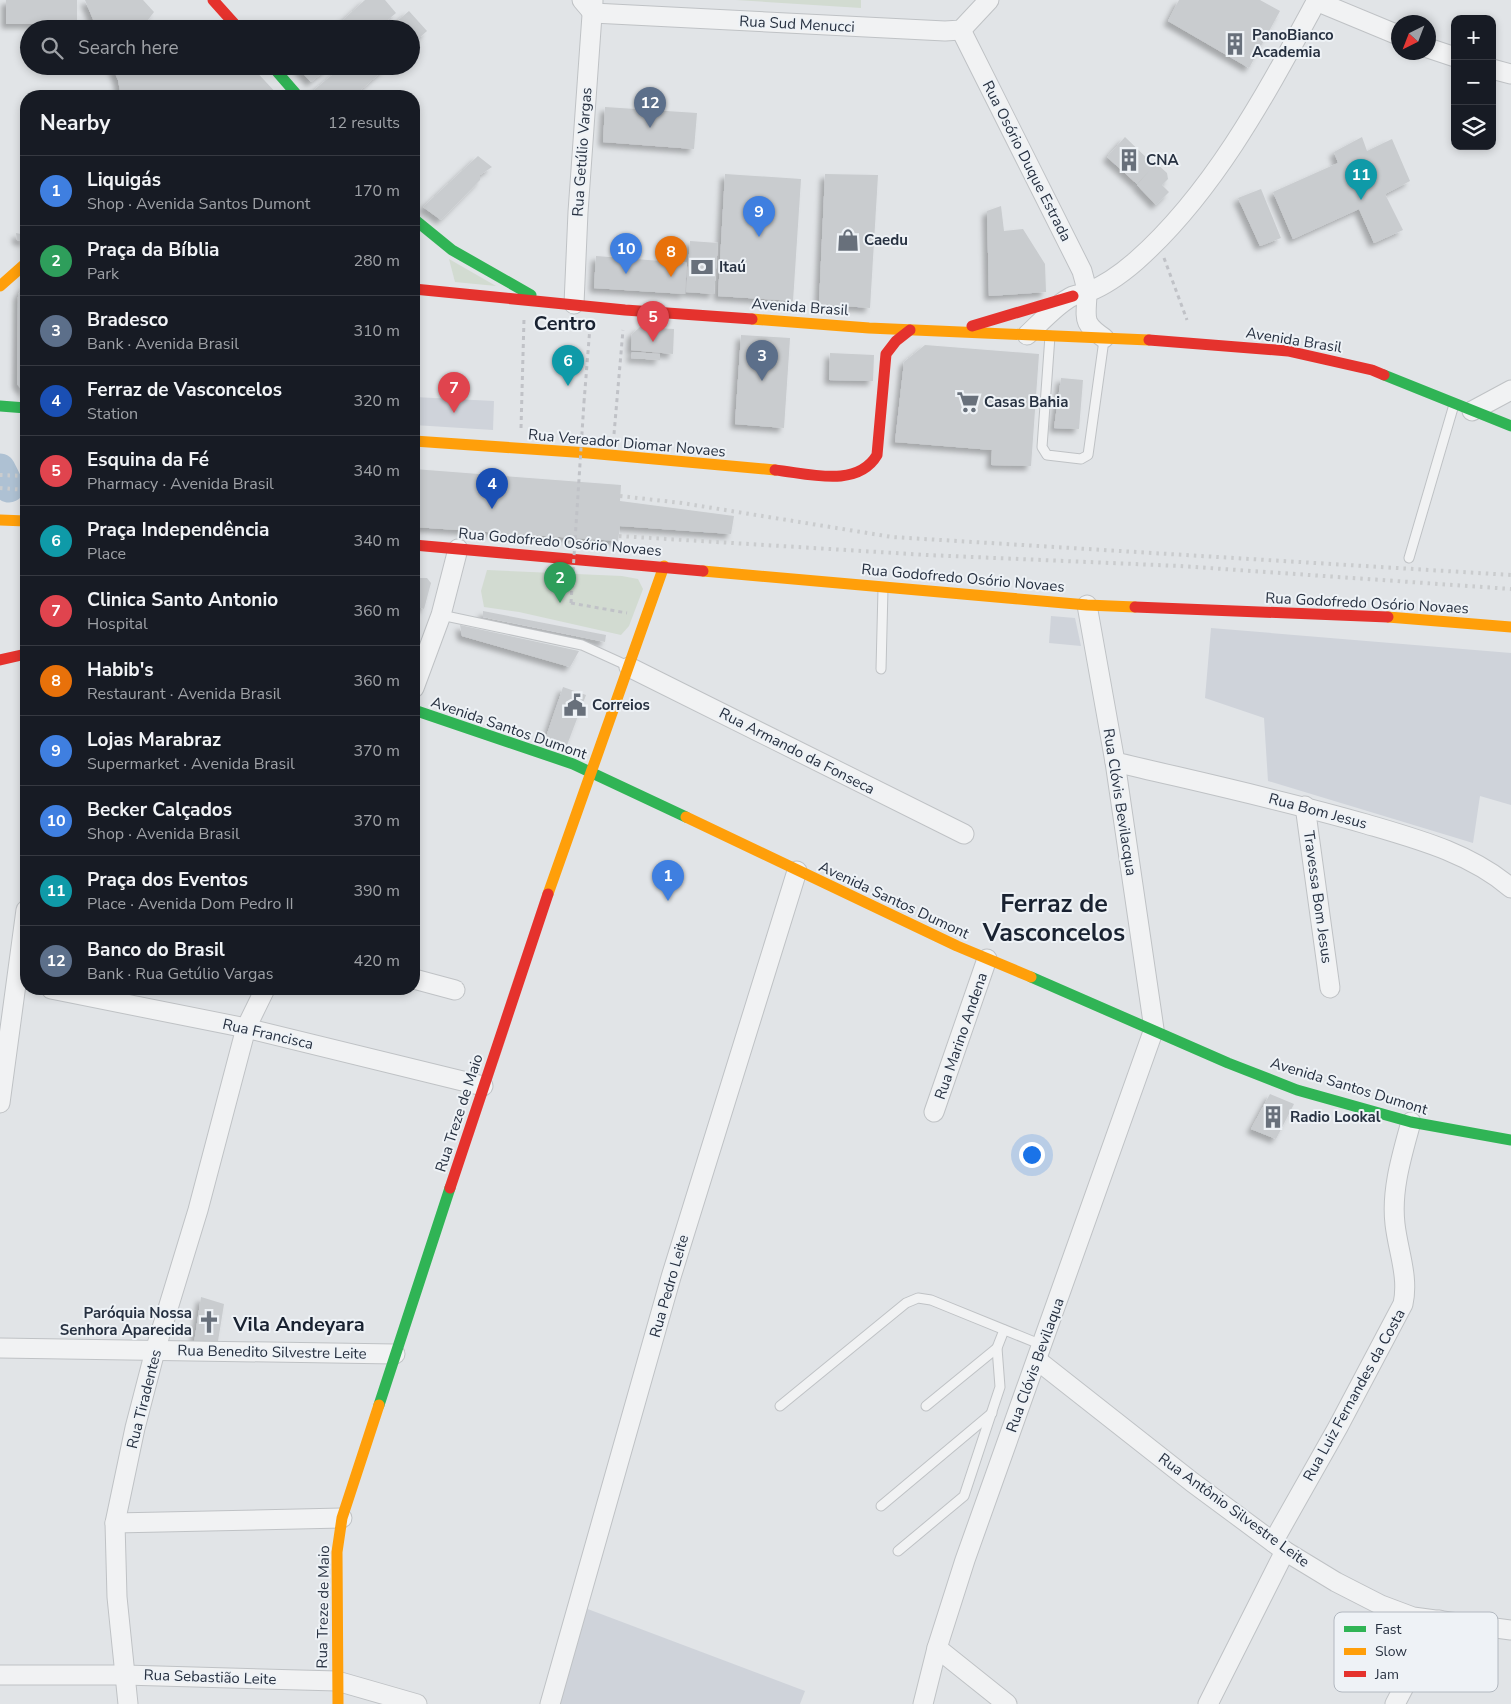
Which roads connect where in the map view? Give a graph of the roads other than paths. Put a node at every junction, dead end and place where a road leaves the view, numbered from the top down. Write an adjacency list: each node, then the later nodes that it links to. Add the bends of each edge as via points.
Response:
1 (214, 0): 5 (main road)
2 (989, 0): 6 (street)
3 (1316, 0): 7 (street); 20 (street, via 1294,44 1210,178 1158,241 1113,280)
4 (589, 4): 6 (street, Rua Sud Menucci, via 922,31); 22 (street, Rua Getúlio Vargas, via 578,212)
5 (231, 20)
6 (961, 30): 20 (street, Rua Osório Duque Estrada, via 1082,271)
7 (1391, 32)
8 (1436, 51): 9 (street)
9 (1451, 56)
10 (1496, 70): 11 (street)
11 (1511, 74)
12 (280, 75): 13 (main road)
13 (293, 90)
14 (420, 224): 21 (main road, via 452,250)
15 (8, 263): 16 (main road)
16 (20, 264)
17 (20, 269): 18 (main road)
18 (0, 286)
19 (420, 290): 21 (main road, Avenida Brasil)
20 (1080, 295): 25 (main road); 26 (street); 28 (street, Rua Osório Duque Estrada, via 1087,324)
21 (543, 301): 22 (main road, Avenida Brasil)
22 (583, 305): 23 (main road, Avenida Brasil)
23 (869, 328): 24 (main road, Avenida Brasil); 30 (main road)
24 (910, 330): 25 (main road, Avenida Brasil); 30 (main road, via 896,341)
25 (952, 331): 26 (main road, Avenida Brasil)
26 (1027, 335): 27 (main road, Avenida Brasil)
27 (1050, 336): 28 (main road, Avenida Brasil); 28 (lane, via 1042,447 1047,455 1081,458 1088,456)
28 (1104, 338): 29 (main road, Avenida Brasil)
29 (1190, 341): 31 (main road, Avenida Brasil); 33 (main road, Avenida Brasil, via 1288,351 1372,370)
30 (882, 346): 39 (main road, Rua Vereador Diomar Novaes, via 877,454 872,465 856,475)
31 (1260, 361)
32 (1369, 381): 33 (main road, Avenida Brasil)
33 (1396, 381): 37 (main road, Avenida Brasil)
34 (1511, 390): 37 (street)
35 (0, 406): 36 (main road)
36 (20, 408)
37 (1463, 408): 38 (main road, Avenida Brasil); 44 (lane)
38 (1511, 426)
39 (420, 441)
40 (0, 520): 41 (main road)
41 (20, 521)
42 (420, 546): 43 (main road, Rua Godofredo Osório Novaes)
43 (458, 549): 45 (main road, Rua Godofredo Osório Novaes); 48 (street)
44 (1409, 558)
45 (664, 566): 46 (main road, Rua Godofredo Osório Novaes); 52 (main road, Rua Treze de Maio)
46 (883, 586): 47 (main road, Rua Godofredo Osório Novaes); 53 (lane)
47 (1087, 605): 49 (main road, Rua Godofredo Osório Novaes, via 1390,617); 56 (street, Rua Clóvis Bevilacqua)
48 (441, 615): 52 (lane, via 582,645); 54 (street)
49 (1511, 627)
50 (20, 655): 51 (main road)
51 (0, 660)
52 (629, 667): 57 (main road, Rua Treze de Maio); 59 (street, Rua Armando da Fonseca)
53 (881, 669)
54 (420, 672)
55 (420, 712): 57 (main road, Avenida Santos Dumont)
56 (1115, 762): 58 (street, Rua Bom Jesus); 71 (street, Rua Clóvis Bevilacqua)
57 (590, 772): 60 (main road, Avenida Santos Dumont); 72 (main road, Rua Treze de Maio)
58 (1306, 806): 61 (street, Rua Bom Jesus, via 1466,857); 66 (street, Travessa Bom Jesus)
59 (964, 834)
60 (797, 871): 63 (main road, Avenida Santos Dumont); 102 (street, Rua Pedro Leite, via 671,1277)
61 (1511, 888)
62 (20, 947): 65 (street)
63 (987, 959): 71 (main road, Avenida Santos Dumont); 74 (street, Rua Marino Andena)
64 (420, 981): 67 (street)
65 (14, 984): 73 (street)
66 (1330, 988)
67 (455, 990)
68 (81, 995): 70 (street, Rua Francisca)
69 (262, 995): 70 (street, Rua Tiradentes)
70 (246, 1028): 72 (street, Rua Francisca); 80 (street, Rua Tiradentes, via 198,1210)
71 (1154, 1029): 75 (main road, Avenida Santos Dumont, via 1228,1064 1297,1090); 81 (street, Rua Clóvis Bevilaqua)
72 (483, 1086): 82 (main road, Rua Treze de Maio)
73 (0, 1103)
74 (934, 1112)
75 (1411, 1122): 76 (main road, Avenida Santos Dumont); 89 (street, Rua Luiz Fernandes da Costa, via 1399,1167 1396,1196 1395,1223 1406,1292 1403,1304)
76 (1511, 1140)
77 (1004, 1330): 79 (lane); 81 (lane); 83 (lane, via 931,1300 918,1298 906,1303)
78 (0, 1348): 80 (street, Rua Benedito Silvestre Leite)
79 (997, 1348): 84 (lane); 85 (lane, via 1000,1387)
80 (155, 1351): 82 (street, Rua Benedito Silvestre Leite); 88 (street, Rua Tiradentes)
81 (1040, 1352): 89 (street, Rua Antônio Silvestre Leite, via 1192,1482); 94 (street, Rua Clóvis Bevilaqua)
82 (395, 1354): 87 (main road, Rua Treze de Maio)
83 (780, 1406)
84 (926, 1406)
85 (992, 1413): 86 (lane); 90 (lane, via 964,1496)
86 (881, 1506)
87 (342, 1518): 88 (street); 97 (main road, Rua Treze de Maio, via 336,1552)
88 (115, 1523): 96 (street, Rua Tiradentes)
89 (1279, 1546): 91 (street, Rua Antônio Silvestre Leite, via 1336,1582); 105 (street, Rua Luiz Fernandes da Costa)
90 (898, 1551)
91 (1401, 1612)
92 (1498, 1628): 93 (street, Rua Antônio Silvestre Leite)
93 (1511, 1630)
94 (937, 1648): 103 (street, Rua Clóvis Bevilaqua); 104 (street)
95 (0, 1675): 96 (street, Rua Sebastião Leite)
96 (124, 1675): 97 (street, Rua Sebastião Leite); 99 (street, Rua Tiradentes)
97 (337, 1681): 100 (main road, Rua Treze de Maio); 101 (street, Rua Sebastião Leite)
98 (1401, 1692): 106 (street)
99 (128, 1704)
100 (338, 1704)
101 (417, 1704)
102 (550, 1704)
103 (923, 1704)
104 (1007, 1704)
105 (1208, 1704)
106 (1395, 1704)

